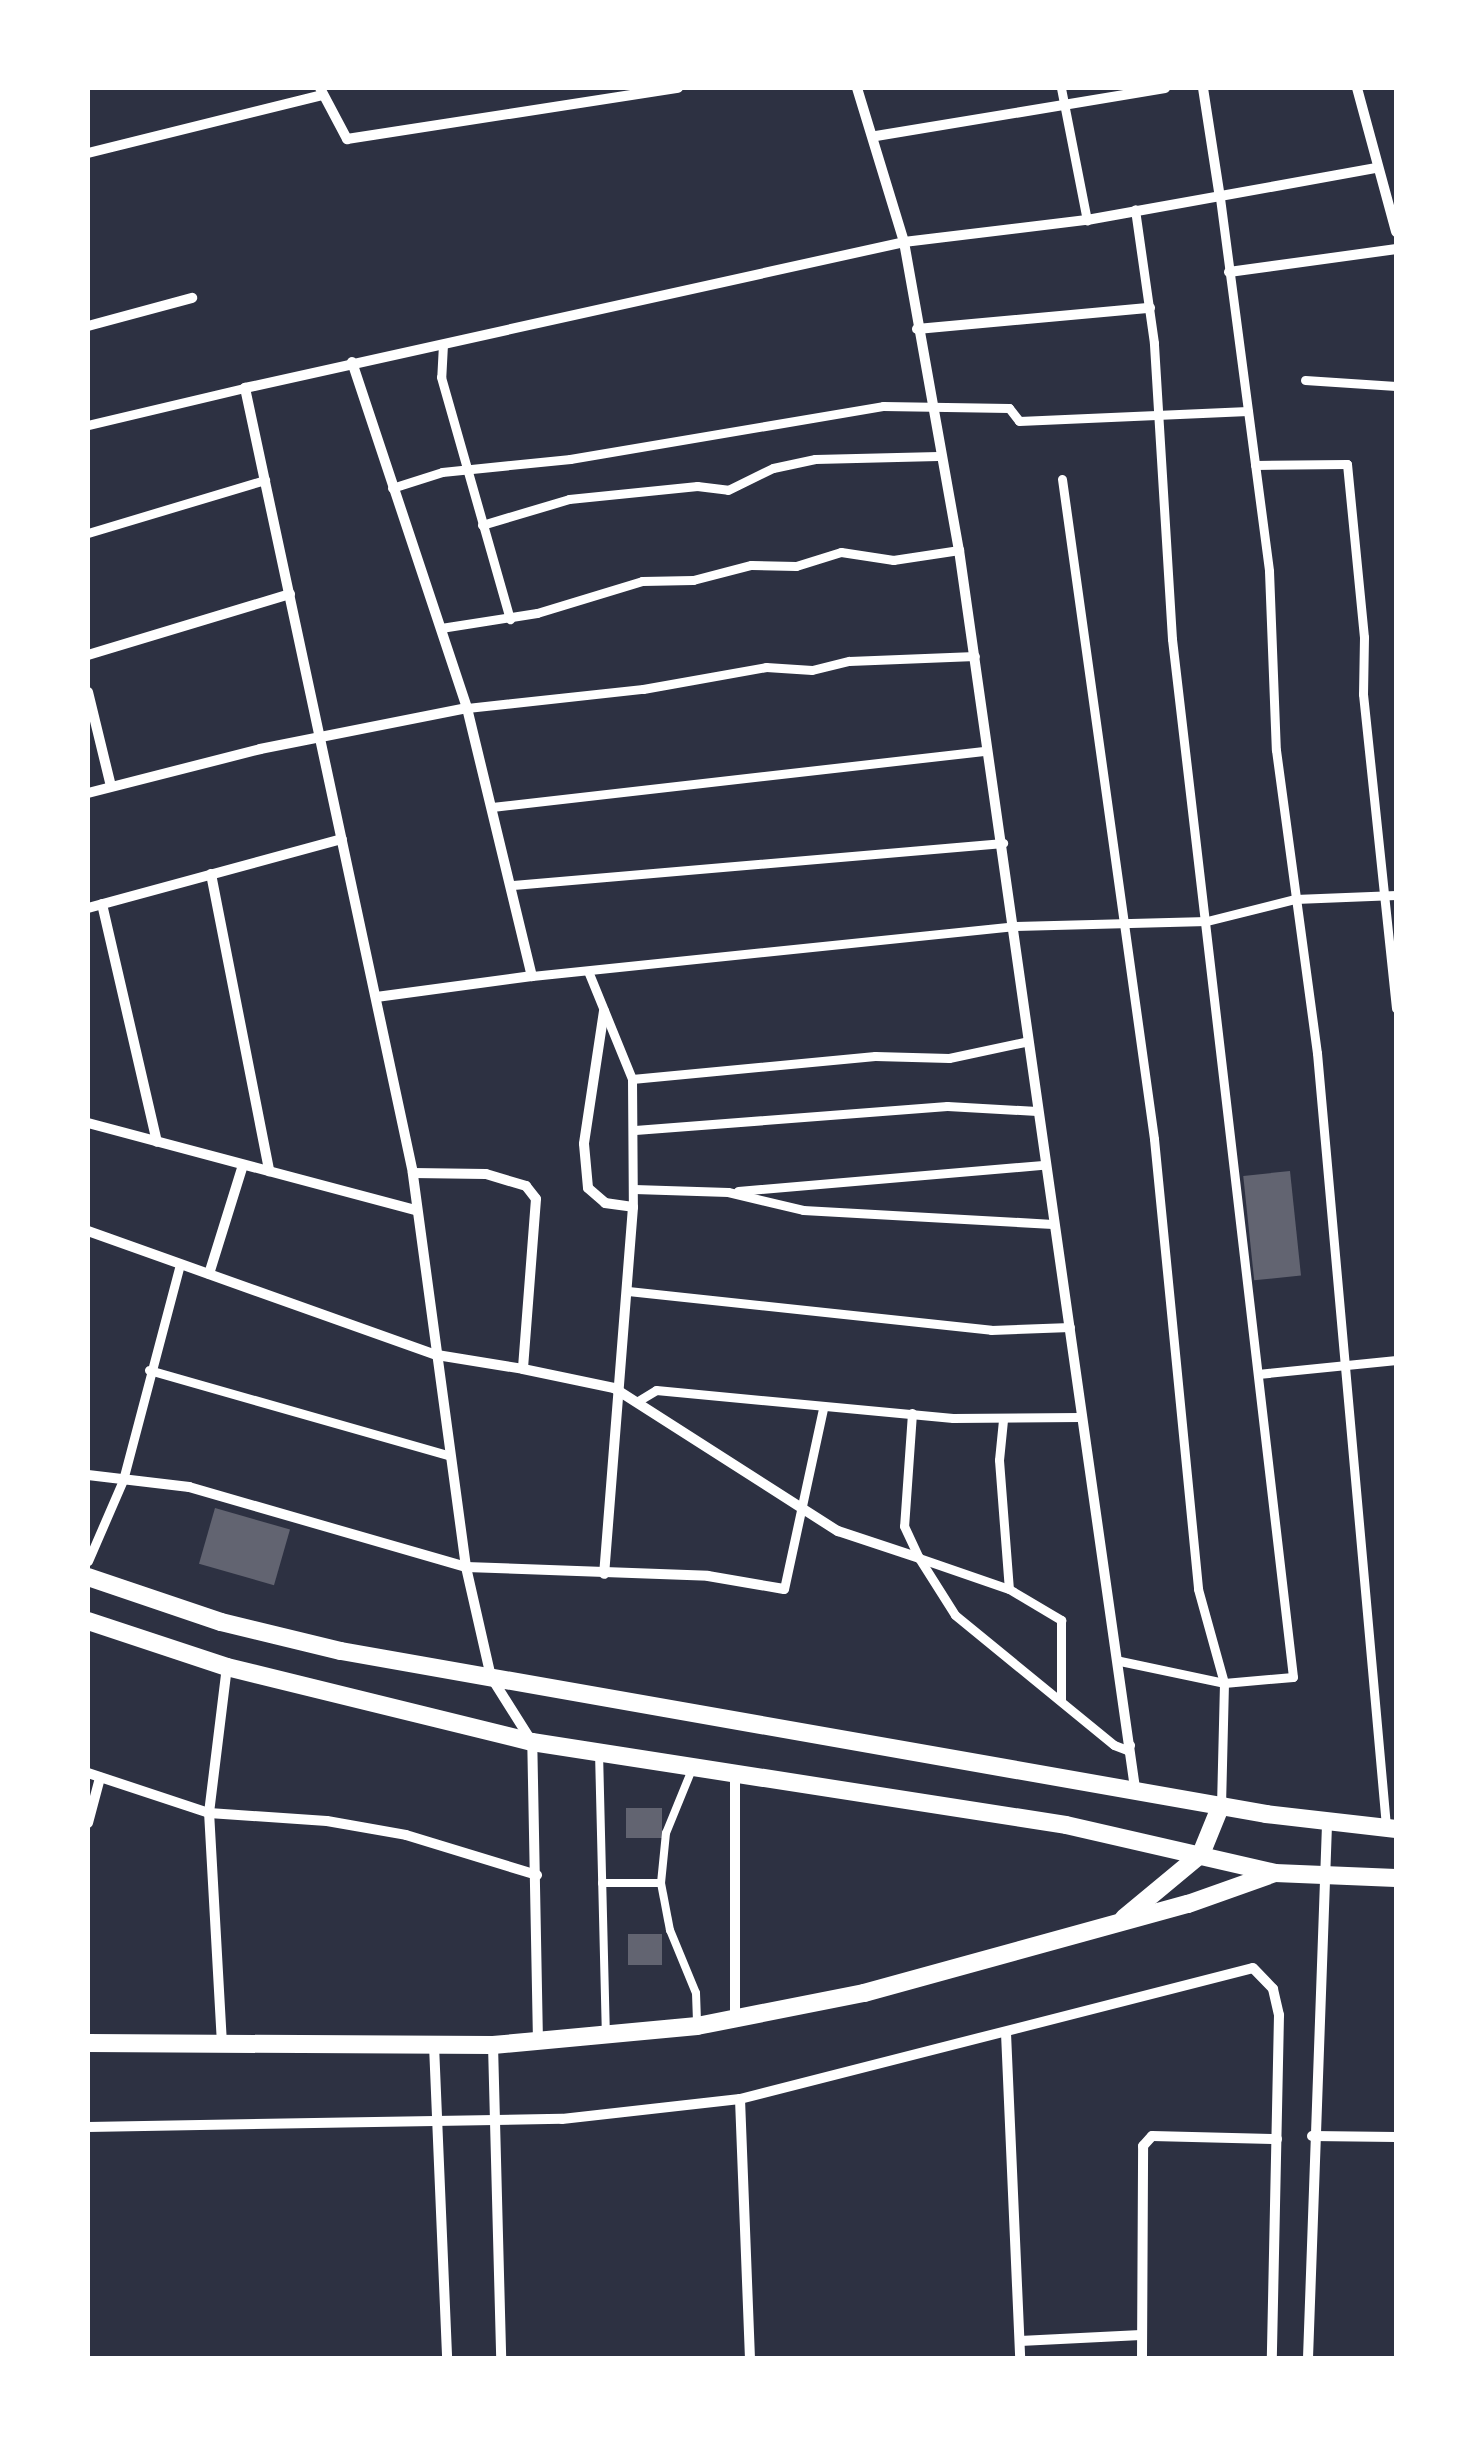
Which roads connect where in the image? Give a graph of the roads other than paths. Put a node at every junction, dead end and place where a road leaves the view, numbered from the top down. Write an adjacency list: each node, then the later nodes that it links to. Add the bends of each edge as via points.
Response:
1 (678, 88): 7 (street, via 480,123 347,138)
2 (857, 88): 9 (street)
3 (1061, 88): 8 (street)
4 (1165, 88): 8 (street)
5 (1203, 88): 12 (street)
6 (1357, 88): 11 (street)
7 (321, 91): 10 (street)
8 (1064, 106): 9 (street); 15 (street)
9 (876, 136): 17 (street)
10 (88, 152)
11 (1376, 168): 12 (street); 14 (street)
12 (1220, 198): 13 (street); 19 (street)
13 (1135, 209): 15 (street); 21 (street)
14 (1394, 219): 16 (street)
15 (1087, 220): 17 (street)
16 (1396, 232)
17 (904, 242): 23 (street); 24 (street)
18 (1396, 249): 19 (street)
19 (1230, 272): 31 (street)
20 (192, 298): 22 (street)
21 (1150, 308): 23 (street); 30 (street)
22 (88, 326)
23 (918, 329): 29 (street)
24 (443, 344): 25 (street); 35 (street, via 442,378)
25 (352, 362): 28 (street); 38 (street)
26 (1305, 380): 27 (street)
27 (1396, 386)
28 (245, 388): 32 (street); 37 (street)
29 (930, 406): 30 (street, via 1008,408 1018,421); 33 (street); 35 (street, via 841,410 781,426)
30 (1156, 412): 31 (street); 64 (street, via 1172,640)
31 (1248, 412): 34 (street)
32 (88, 425)
33 (938, 456): 39 (street, via 815,459 773,468 728,490 697,486 569,499); 41 (street)
34 (1255, 465): 59 (street, via 1347,464); 60 (street, via 1273,623 1276,750)
35 (468, 474): 38 (street, via 442,472); 39 (street)
36 (1062, 479): 63 (street)
37 (265, 480): 40 (street); 42 (street)
38 (392, 488): 44 (street)
39 (482, 525): 43 (street)
40 (88, 533)
41 (959, 550): 43 (street, via 894,560 841,552 796,566 751,565 693,580 642,580); 46 (street)
42 (290, 594): 45 (street); 49 (street)
43 (510, 619): 44 (street)
44 (441, 628): 48 (street)
45 (88, 655)
46 (975, 656): 48 (street, via 849,661 812,670 766,667); 50 (street)
47 (88, 692): 51 (street)
48 (467, 708): 49 (street); 53 (street)
49 (324, 736): 51 (street); 54 (street)
50 (986, 751): 53 (street); 55 (street)
51 (111, 786): 52 (street)
52 (88, 793)
53 (492, 807): 57 (street)
54 (342, 839): 56 (street); 68 (street)
55 (1003, 843): 57 (street); 65 (street)
56 (211, 874): 61 (street); 79 (street)
57 (512, 885): 67 (street)
58 (1396, 894): 59 (street)
59 (1384, 895): 60 (street); 69 (street)
60 (1295, 899): 64 (street); 93 (street, via 1317,1053)
61 (102, 904): 62 (street); 76 (street)
62 (88, 908)
63 (1120, 920): 64 (street); 65 (street); 118 (street, via 1154,1139 1198,1590)
64 (1207, 921): 96 (street)
65 (1012, 926): 66 (street); 71 (street)
66 (588, 971): 67 (street); 70 (street)
67 (532, 976): 68 (street)
68 (376, 997): 80 (street)
69 (1396, 1008)
70 (604, 1011): 72 (street); 83 (street, via 584,1144 588,1188 605,1203)
71 (1024, 1042): 72 (street, via 949,1058 875,1056); 73 (street)
72 (632, 1079): 75 (street)
73 (1037, 1111): 75 (street, via 947,1106); 78 (street)
74 (88, 1124): 76 (street)
75 (636, 1130): 81 (street)
76 (157, 1142): 77 (street)
77 (243, 1165): 79 (street); 88 (street)
78 (1043, 1165): 82 (street, via 844,1177); 85 (street)
79 (269, 1171): 84 (street)
80 (413, 1173): 84 (street); 94 (street, via 486,1174 526,1186 536,1199)
81 (634, 1189): 82 (street); 83 (street)
82 (728, 1192): 85 (street, via 803,1210)
83 (634, 1207): 89 (street)
84 (416, 1210): 91 (street)
85 (1052, 1224): 90 (street)
86 (88, 1235): 87 (street)
87 (180, 1264): 88 (street); 95 (street)
88 (210, 1274): 91 (street)
89 (628, 1291): 90 (street, via 991,1330); 97 (street)
90 (1070, 1327): 101 (street)
91 (437, 1355): 94 (street); 103 (street)
92 (1396, 1360): 93 (street)
93 (1342, 1365): 96 (street); 132 (street)
94 (522, 1369): 97 (street)
95 (149, 1370): 103 (street); 105 (street)
96 (1258, 1374): 118 (street, via 1293,1677)
97 (614, 1388): 98 (street); 110 (street, via 619,1410)
98 (638, 1400): 99 (street, via 656,1390); 106 (street)
99 (823, 1408): 100 (street); 106 (street)
100 (912, 1414): 102 (street); 107 (street, via 904,1526)
101 (1080, 1417): 102 (street); 115 (street)
102 (1003, 1420): 112 (street, via 998,1460)
103 (450, 1456): 109 (street)
104 (88, 1475): 105 (street)
105 (123, 1480): 108 (street); 109 (street, via 188,1488)
106 (805, 1510): 107 (street, via 838,1531); 113 (street)
107 (919, 1558): 112 (street); 119 (street, via 955,1615)
108 (88, 1561)
109 (466, 1566): 110 (street); 117 (street)
110 (604, 1574): 113 (street, via 708,1576)
111 (88, 1577): 117 (street, via 268,1635)
112 (1009, 1588): 119 (street, via 1061,1620)
113 (784, 1589)
114 (88, 1621): 116 (street)
115 (1120, 1661): 118 (street); 121 (street)
116 (227, 1667): 120 (street); 129 (street)
117 (491, 1677): 120 (street); 127 (street)
118 (1224, 1684): 128 (street)
119 (1061, 1702): 121 (street, via 1120,1749)
120 (532, 1742): 122 (street); 135 (street)
121 (1132, 1743): 127 (street)
122 (598, 1748): 123 (street); 138 (lane)
123 (695, 1763): 124 (street); 139 (lane, via 672,1808)
124 (735, 1770): 133 (street); 141 (street)
125 (88, 1773): 126 (street)
126 (100, 1778): 129 (street); 130 (street)
127 (1134, 1788): 128 (street)
128 (1221, 1805): 131 (street); 133 (street)
129 (210, 1813): 135 (street, via 327,1821 406,1835); 149 (street)
130 (88, 1823)
131 (1327, 1824): 132 (street); 136 (street)
132 (1391, 1829)
133 (1201, 1854): 134 (street); 140 (street)
134 (1275, 1873): 136 (street); 140 (street)
135 (537, 1875): 146 (street)
136 (1323, 1877): 137 (street); 154 (street)
137 (1396, 1878)
138 (602, 1883): 139 (lane); 144 (lane)
139 (661, 1883): 142 (lane, via 670,1930 694,1982)
140 (1120, 1921): 141 (street, via 864,1994)
141 (735, 2020): 142 (street)
142 (697, 2026): 144 (street)
143 (1006, 2033): 150 (street); 156 (street, via 1253,1968 1274,1989 1280,2015); 158 (street)
144 (606, 2037): 146 (street)
145 (88, 2043): 149 (street)
146 (538, 2043): 147 (street)
147 (493, 2044): 148 (street); 152 (street)
148 (434, 2045): 149 (street); 151 (street)
149 (222, 2046)
150 (740, 2098): 152 (street); 161 (street)
151 (440, 2121): 152 (street); 153 (street); 159 (street)
152 (495, 2121): 160 (street)
153 (88, 2127)
154 (1312, 2136): 155 (street); 165 (street)
155 (1396, 2138)
156 (1277, 2139): 157 (street, via 1152,2136 1143,2146); 164 (street)
157 (1142, 2335): 158 (street); 163 (street)
158 (1020, 2342): 162 (street)
159 (448, 2358)
160 (501, 2358)
161 (750, 2358)
162 (1020, 2358)
163 (1142, 2358)
164 (1272, 2358)
165 (1308, 2358)

